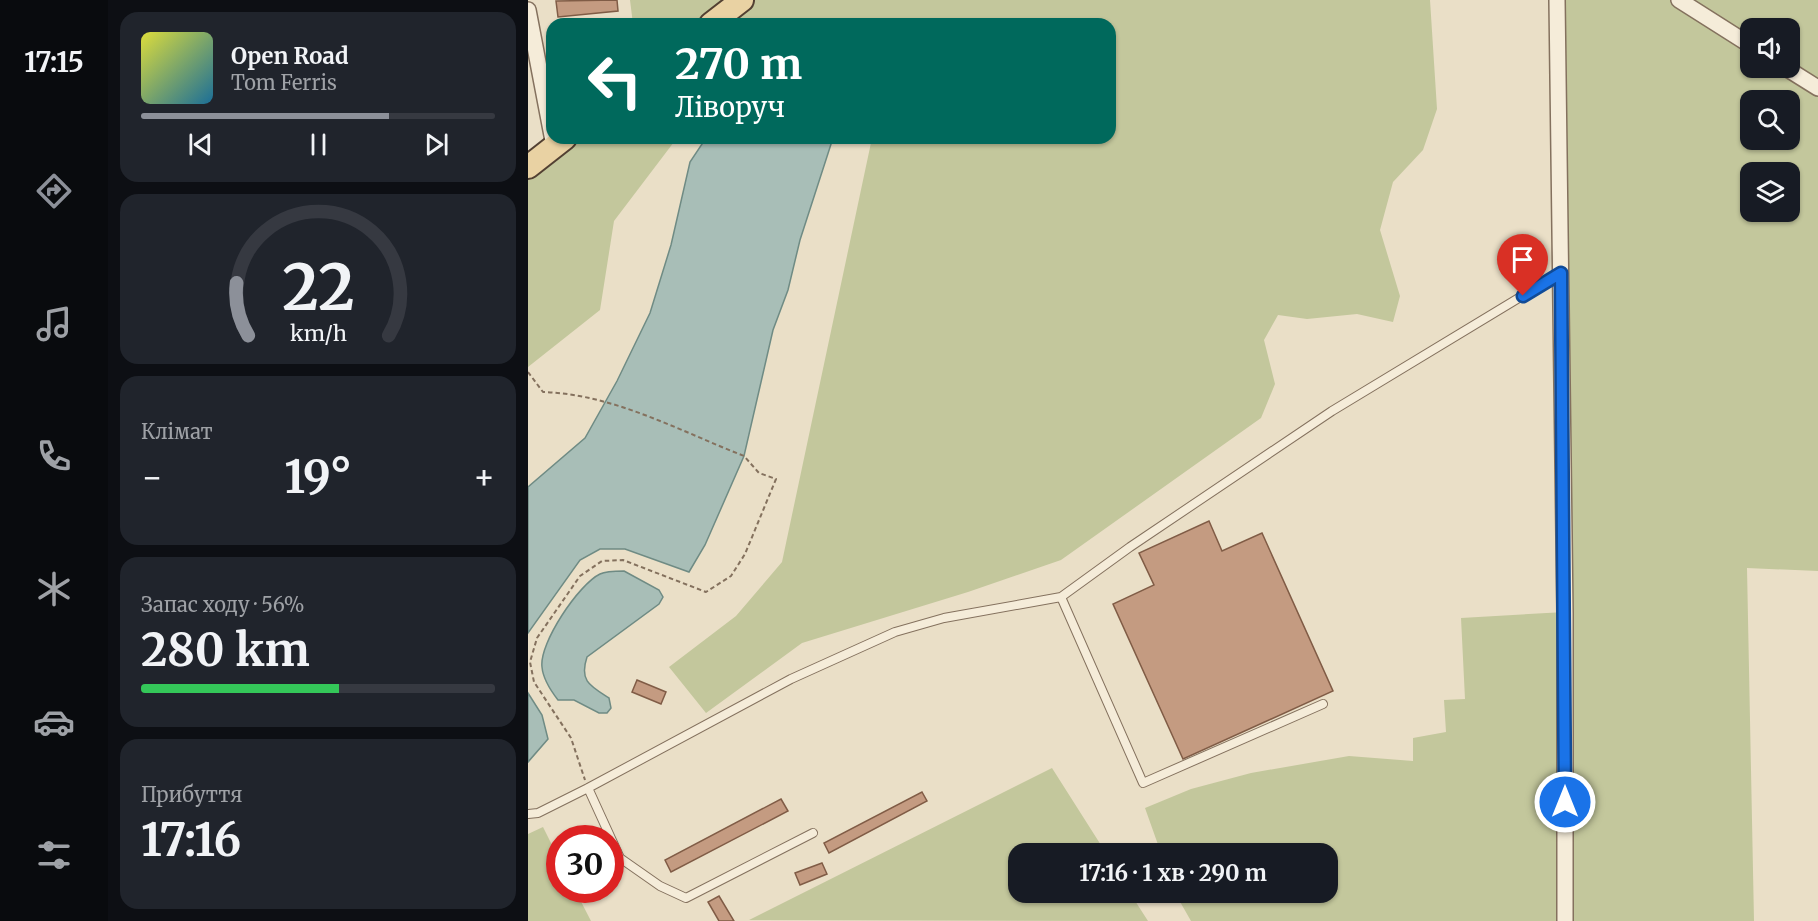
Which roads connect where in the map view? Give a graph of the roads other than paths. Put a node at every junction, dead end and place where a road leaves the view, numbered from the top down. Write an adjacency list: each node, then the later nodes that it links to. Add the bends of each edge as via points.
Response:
1 (742, 0): 5 (main road)
2 (1557, 0): 13 (street)
3 (1679, 0): 6 (street)
4 (528, 10): 7 (street)
5 (719, 18)
6 (1740, 39)
7 (532, 59): 10 (street)
8 (1800, 77): 9 (street)
9 (1818, 88)
10 (546, 102)
11 (556, 144): 12 (main road)
12 (528, 166)
13 (1561, 273): 14 (lane, via 1332,411); 19 (street)
14 (1061, 597): 15 (lane, via 1143,783); 16 (lane, via 944,618 895,632 791,679)
15 (1323, 704)
16 (588, 788): 17 (lane, via 538,813); 18 (lane, via 620,858 650,880 686,898)
17 (528, 814)
18 (813, 833)
19 (1565, 921)

